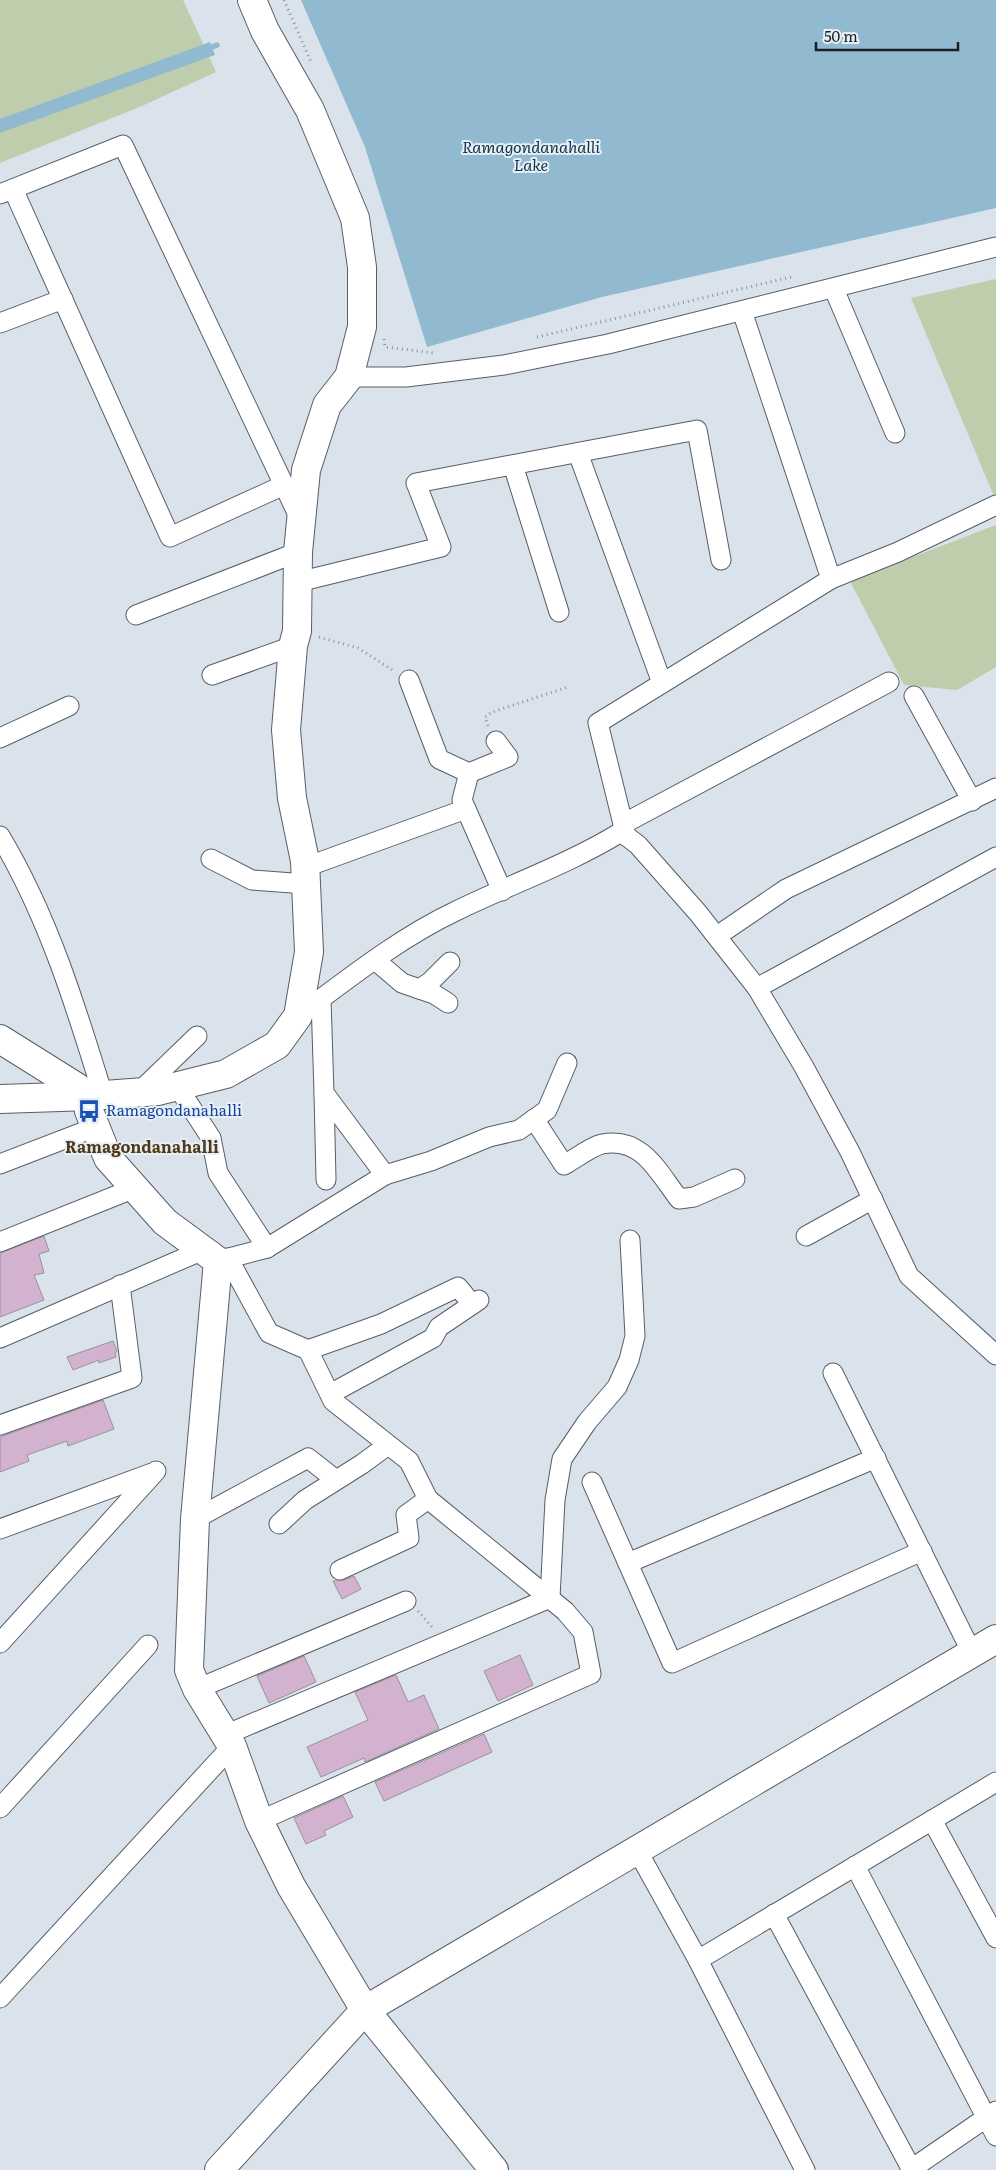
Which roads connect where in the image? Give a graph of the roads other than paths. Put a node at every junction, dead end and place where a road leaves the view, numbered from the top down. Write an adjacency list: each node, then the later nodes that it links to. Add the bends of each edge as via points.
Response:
1 (252, 0): 8 (street, via 264,31 310,110 355,218 362,266 362,328)
2 (6, 191): 5 (street); 12 (street, via 123,145)
3 (996, 247): 4 (street)
4 (834, 289): 6 (street); 9 (street)
5 (63, 300): 7 (street); 12 (street, via 170,537)
6 (742, 311): 8 (street, via 608,344 488,368 406,377); 17 (street)
7 (0, 322)
8 (349, 377): 14 (street, via 327,406 306,470)
9 (895, 433)
10 (578, 453): 11 (street); 16 (street, via 697,430); 25 (street)
11 (512, 465): 18 (street, via 416,483 441,547); 19 (street)
12 (284, 484): 14 (street)
13 (996, 505): 17 (street, via 898,552)
14 (301, 521): 15 (street)
15 (298, 552): 18 (street); 20 (street)
16 (721, 560)
17 (831, 579): 25 (street)
18 (298, 582): 21 (street)
19 (559, 612)
20 (136, 615)
21 (295, 638): 22 (street); 38 (street, via 286,730 292,798)
22 (212, 675)
23 (409, 680): 30 (street, via 439,760)
24 (889, 682): 34 (street)
25 (662, 683): 34 (street, via 598,723)
26 (914, 696): 32 (street)
27 (69, 706): 28 (street)
28 (0, 738)
29 (496, 741): 30 (street, via 508,757)
30 (469, 773): 33 (street, via 462,800)
31 (996, 788): 32 (street)
32 (972, 801): 40 (street, via 786,889)
33 (466, 809): 38 (street); 39 (street)
34 (624, 830): 39 (street, via 594,849); 40 (street)
35 (0, 836): 54 (street, via 19,868 63,972)
36 (996, 857): 43 (street)
37 (211, 859): 38 (street, via 252,880)
38 (306, 875): 47 (street, via 309,952)
39 (502, 891): 41 (street, via 455,911)
40 (716, 936): 43 (street)
41 (375, 960): 44 (street, via 402,983); 45 (street)
42 (450, 962): 44 (street)
43 (757, 988): 63 (street, via 804,1067)
44 (419, 989): 46 (street)
45 (321, 999): 47 (street); 53 (street)
46 (448, 1004)
47 (298, 1016): 51 (street, via 277,1045 226,1074)
48 (198, 1036): 52 (street)
49 (0, 1040): 54 (street)
50 (568, 1063): 56 (street, via 547,1110)
51 (177, 1086): 52 (street); 67 (street, via 211,1138 218,1173)
52 (139, 1092): 54 (street)
53 (324, 1093): 59 (street); 61 (street)
54 (97, 1095): 55 (street); 57 (street, via 89,1112)
55 (0, 1099)
56 (534, 1119): 59 (street, via 519,1130 489,1136 431,1161); 60 (street, via 564,1165 601,1144 626,1144 642,1151 679,1199 694,1197)
57 (96, 1127): 58 (street); 62 (street, via 108,1158)
58 (0, 1164)
59 (385, 1176): 67 (street)
60 (735, 1179)
61 (326, 1180)
62 (135, 1188): 66 (street); 68 (street, via 165,1222)
63 (872, 1199): 64 (street); 72 (street, via 909,1276)
64 (806, 1236)
65 (630, 1240): 87 (street, via 635,1336 616,1387 562,1458 555,1500)
66 (0, 1242)
67 (267, 1248): 68 (street)
68 (216, 1256): 69 (street); 71 (street, via 269,1333); 81 (street)
69 (120, 1286): 70 (street); 75 (street, via 132,1378)
70 (0, 1338)
71 (308, 1350): 74 (street); 74 (street, via 381,1324 458,1287 476,1302 439,1327 433,1338)
72 (996, 1355)
73 (834, 1373): 77 (street)
74 (330, 1394): 76 (street, via 333,1401)
75 (0, 1425)
76 (388, 1444): 78 (street); 80 (street, via 409,1461)
77 (876, 1458): 84 (street); 85 (street)
78 (336, 1480): 81 (street, via 308,1458); 82 (street, via 305,1500)
79 (592, 1482): 85 (street)
80 (428, 1499): 86 (street, via 406,1515 409,1538); 87 (street)
81 (195, 1519): 93 (street, via 189,1670)
82 (280, 1524)
83 (0, 1529): 90 (street, via 156,1471)
84 (922, 1551): 85 (street, via 672,1664); 92 (street)
85 (628, 1564)
86 (340, 1570)
87 (550, 1598): 94 (street); 98 (street, via 583,1632 591,1674)
88 (406, 1601): 93 (street)
89 (996, 1639): 92 (street)
90 (0, 1643)
91 (148, 1645): 96 (street)
92 (972, 1653): 99 (street)
93 (197, 1689): 94 (street)
94 (229, 1741): 98 (street); 104 (street)
95 (996, 1782): 97 (street)
96 (0, 1808)
97 (932, 1820): 100 (street); 102 (street)
98 (259, 1822): 105 (street, via 291,1886)
99 (637, 1850): 103 (street); 105 (street)
100 (855, 1866): 101 (street); 106 (street)
101 (774, 1914): 103 (street); 111 (street)
102 (996, 1938)
103 (698, 1960): 110 (street)
104 (0, 1998)
105 (365, 2010): 108 (street); 109 (street)
106 (991, 2115): 107 (street); 111 (street)
107 (996, 2136)
108 (219, 2170)
109 (494, 2170)
110 (805, 2170)
111 (911, 2170)

